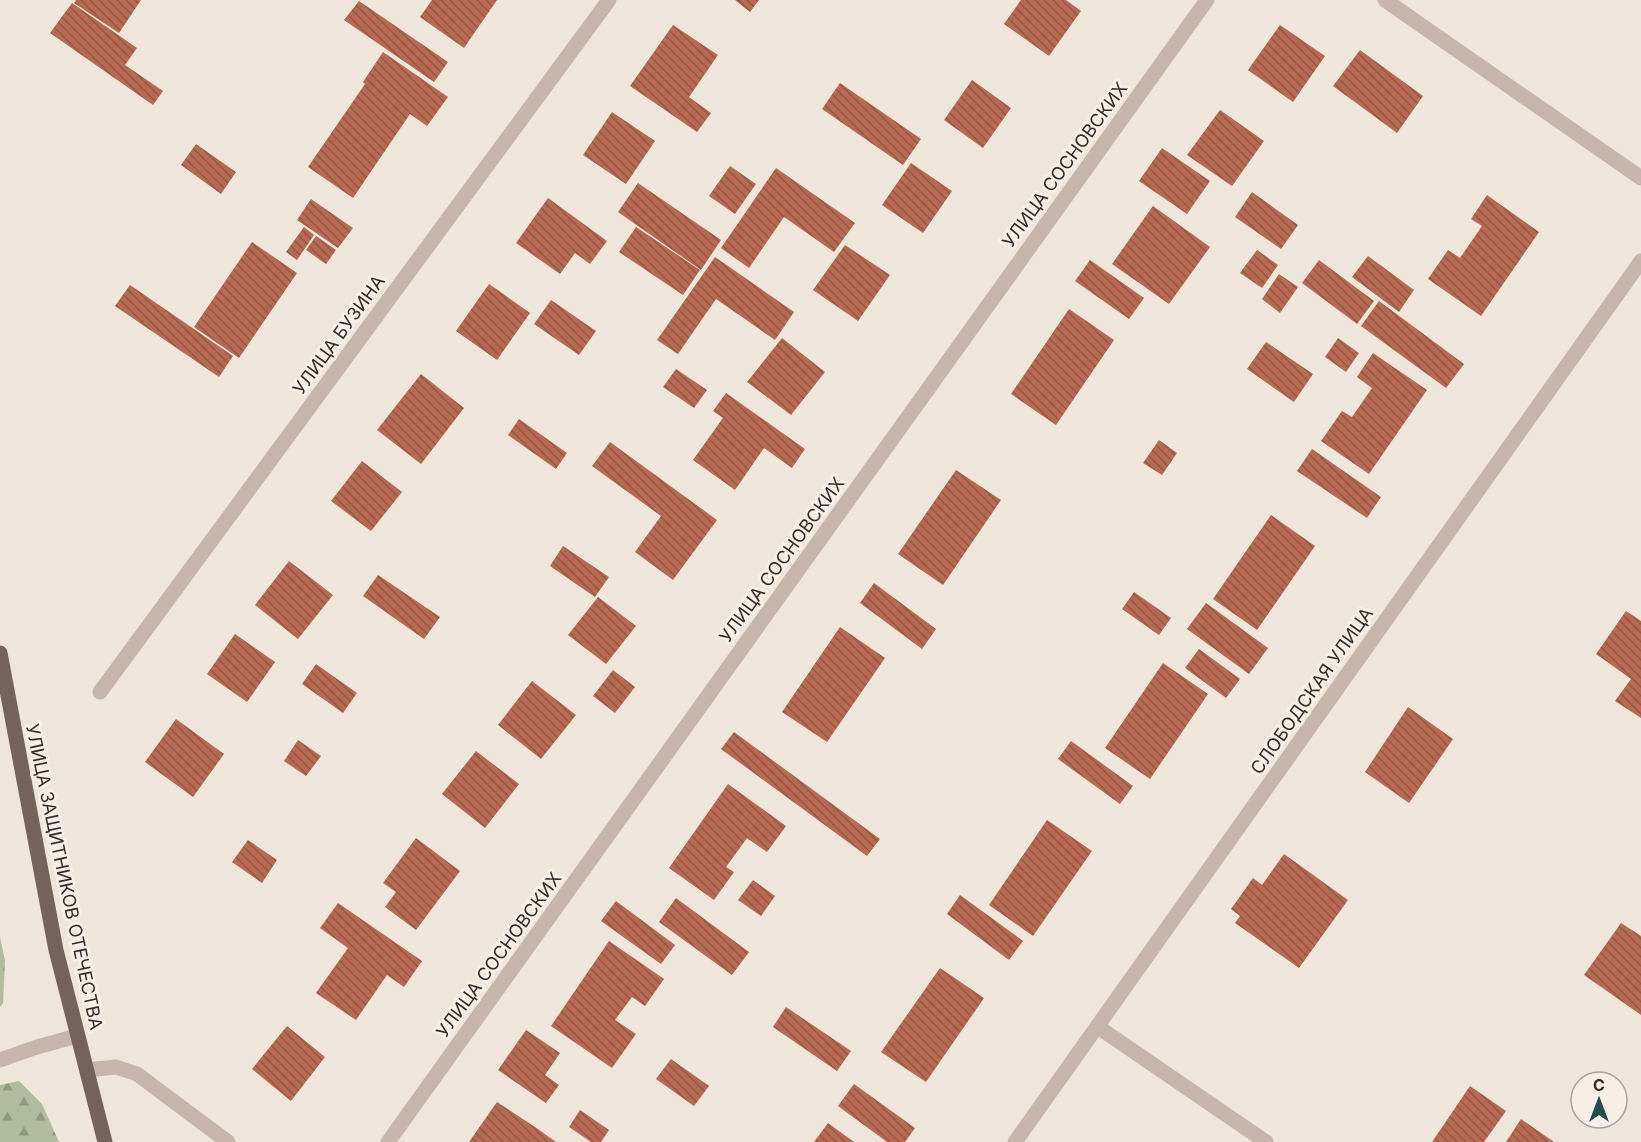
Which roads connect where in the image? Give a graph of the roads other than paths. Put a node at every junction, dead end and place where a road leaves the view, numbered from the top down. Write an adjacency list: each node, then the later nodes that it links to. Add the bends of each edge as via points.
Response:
1 (609, 0): 7 (street, УЛИЦА БУЗИНА)
2 (1207, 0): 14 (street, УЛИЦА СОСНОВСКИХ)
3 (1385, 0): 4 (street)
4 (1641, 178)
5 (1641, 261): 8 (street, СЛОБОДСКАЯ УЛИЦА)
6 (0, 653): 9 (main road, УЛИЦА ЗАЩИТНИКОВ ОТЕЧЕСТВА, via 41,876)
7 (100, 692)
8 (1098, 1027): 15 (street, СЛОБОДСКАЯ УЛИЦА); 16 (street)
9 (77, 1036): 10 (street); 11 (main road, УЛИЦА ЗАЩИТНИКОВ ОТЕЧЕСТВА)
10 (0, 1060)
11 (87, 1070): 12 (main road, УЛИЦА ЗАЩИТНИКОВ ОТЕЧЕСТВА); 13 (street, via 116,1067 137,1074)
12 (105, 1142)
13 (228, 1142)
14 (388, 1142)
15 (1015, 1142)
16 (1266, 1142)

